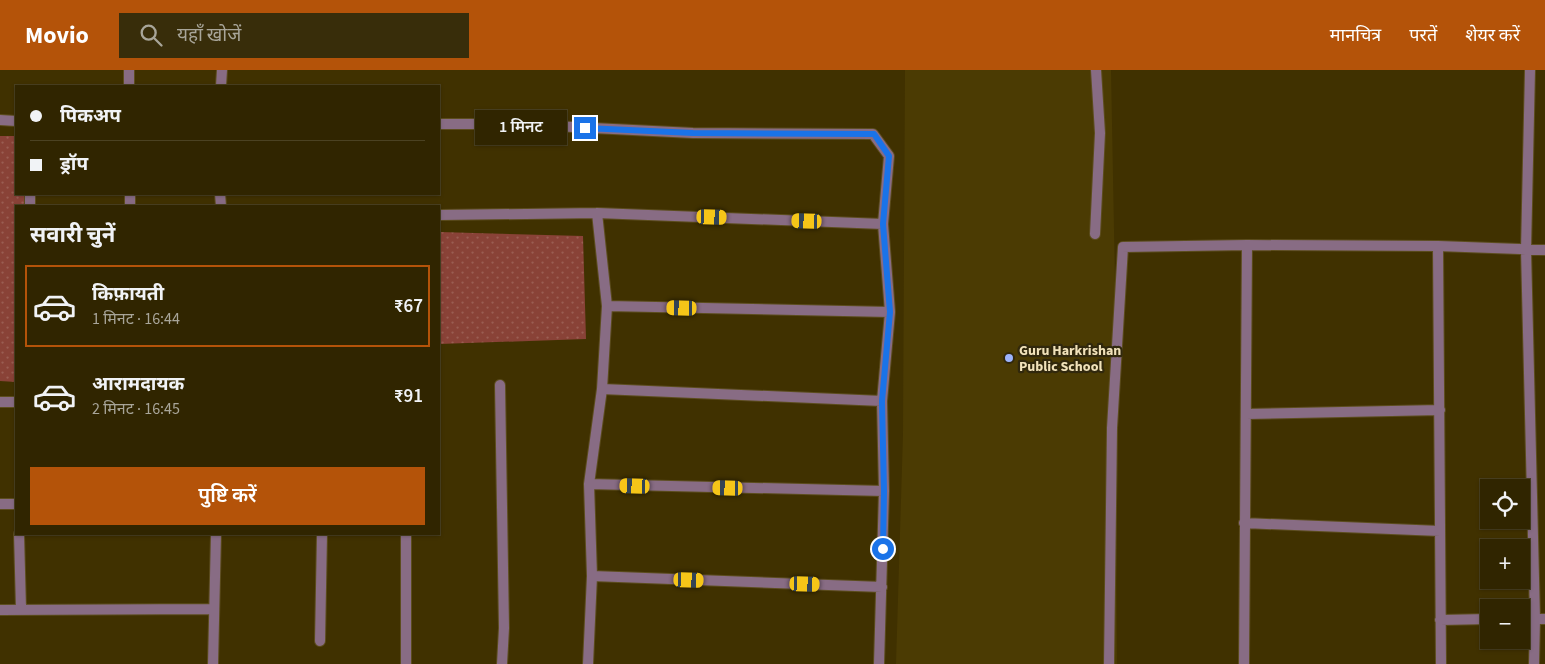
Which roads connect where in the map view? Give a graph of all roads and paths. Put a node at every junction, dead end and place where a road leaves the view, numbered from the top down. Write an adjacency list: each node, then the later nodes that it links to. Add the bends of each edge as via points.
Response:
1 (129, 70): 5 (street)
2 (222, 70): 6 (street)
3 (1096, 70): 13 (street, via 1100,133)
4 (1530, 70): 16 (street)
5 (129, 85)
6 (221, 85)
7 (0, 120): 8 (street)
8 (15, 121)
9 (440, 124): 12 (street, via 513,124 693,133 874,134 889,156)
10 (597, 212): 11 (street); 12 (street); 18 (street)
11 (440, 215)
12 (883, 224): 19 (street)
13 (1095, 234)
14 (1247, 244): 15 (street); 26 (street); 51 (street, via 1123,247 1112,428)
15 (1438, 246): 16 (street); 25 (street)
16 (1526, 250): 17 (street); 43 (street)
17 (1545, 250)
18 (607, 306): 19 (street); 21 (street)
19 (890, 312): 22 (street)
20 (500, 385): 48 (street)
21 (602, 389): 22 (street); 27 (street)
22 (882, 401): 28 (street)
23 (0, 402): 24 (street)
24 (15, 402)
25 (1440, 410): 26 (street); 32 (street)
26 (1246, 414): 31 (street)
27 (589, 484): 28 (street); 37 (street)
28 (884, 491): 38 (street)
29 (0, 504): 30 (street)
30 (15, 504)
31 (1244, 523): 32 (street); 52 (street)
32 (1440, 531): 44 (street)
33 (20, 535): 41 (street)
34 (216, 535): 39 (street)
35 (322, 535): 45 (street)
36 (406, 535): 47 (street)
37 (592, 576): 38 (street); 49 (street)
38 (882, 587): 50 (street)
39 (213, 608): 41 (street); 46 (street)
40 (0, 610): 41 (street)
41 (22, 610)
42 (1480, 619): 44 (street)
43 (1540, 619): 54 (street)
44 (1440, 620): 53 (street)
45 (320, 641)
46 (213, 664)
47 (406, 664)
48 (502, 664)
49 (588, 664)
50 (879, 664)
51 (1109, 664)
52 (1244, 664)
53 (1441, 664)
54 (1534, 664)

